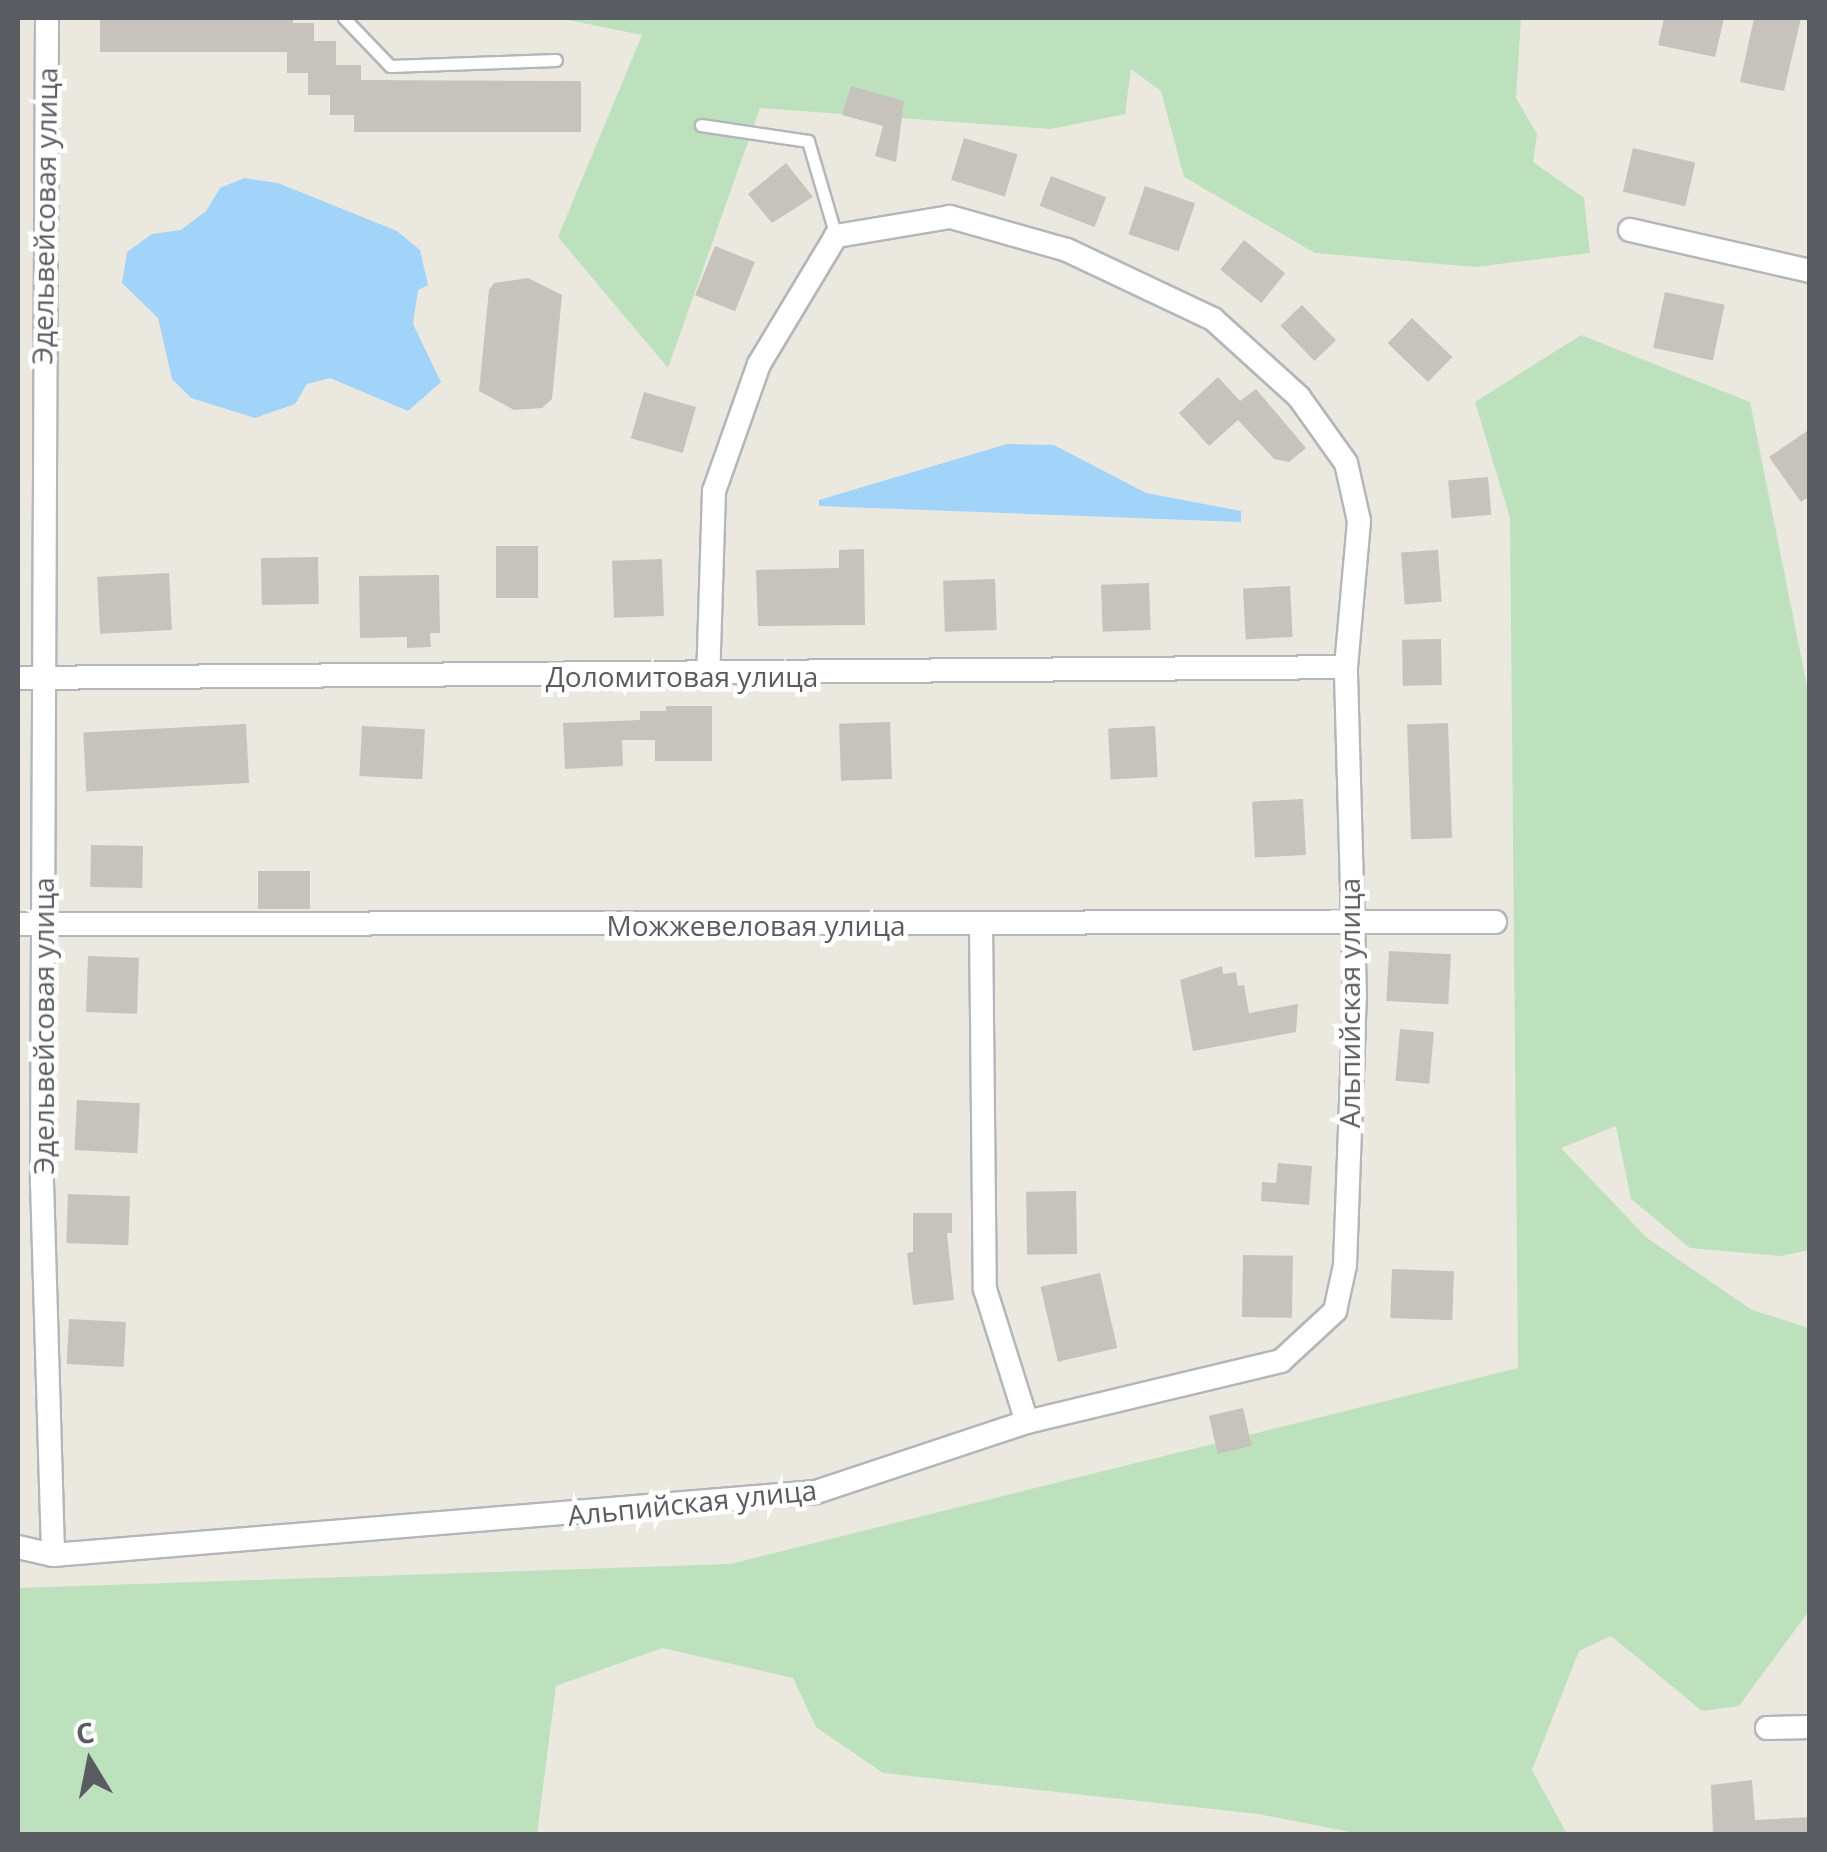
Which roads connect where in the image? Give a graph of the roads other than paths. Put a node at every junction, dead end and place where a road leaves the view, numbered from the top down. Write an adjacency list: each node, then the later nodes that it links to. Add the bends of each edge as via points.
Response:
1 (46, 18): 8 (street, Эдельвейсовая улица)
2 (344, 18): 3 (lane, via 390,66)
3 (556, 60)
4 (702, 126): 6 (lane, via 808,141)
5 (1630, 230): 7 (street)
6 (836, 236): 10 (street, Альпийская улица, via 950,218 1067,250 1213,319 1298,397 1346,463 1359,520); 11 (street, via 759,364 714,490)
7 (1810, 271)
8 (42, 356): 9 (street); 13 (street, Эдельвейсовая улица)
9 (18, 357)
10 (1346, 667): 11 (street, Доломитовая улица); 14 (street, Альпийская улица)
11 (708, 676): 13 (street, Доломитовая улица)
12 (18, 678): 13 (street, Доломитовая улица)
13 (42, 679): 17 (street, Эдельвейсовая улица)
14 (1350, 921): 15 (street, Можжевеловая улица); 18 (street, Можжевеловая улица); 21 (street, Альпийская улица, via 1355,996 1349,1169 1345,1266 1335,1311 1281,1361)
15 (1495, 922)
16 (18, 924): 17 (street, Можжевеловая улица)
17 (43, 924): 18 (street, Можжевеловая улица); 20 (street, Эдельвейсовая улица)
18 (981, 924): 21 (street, via 985,1289)
19 (18, 1182): 20 (street)
20 (42, 1182): 23 (street, Эдельвейсовая улица)
21 (1027, 1422): 23 (street, Альпийская улица, via 816,1492)
22 (18, 1547): 23 (street, Альпийская улица)
23 (53, 1555)
24 (1810, 1727): 25 (street)
25 (1768, 1728)

